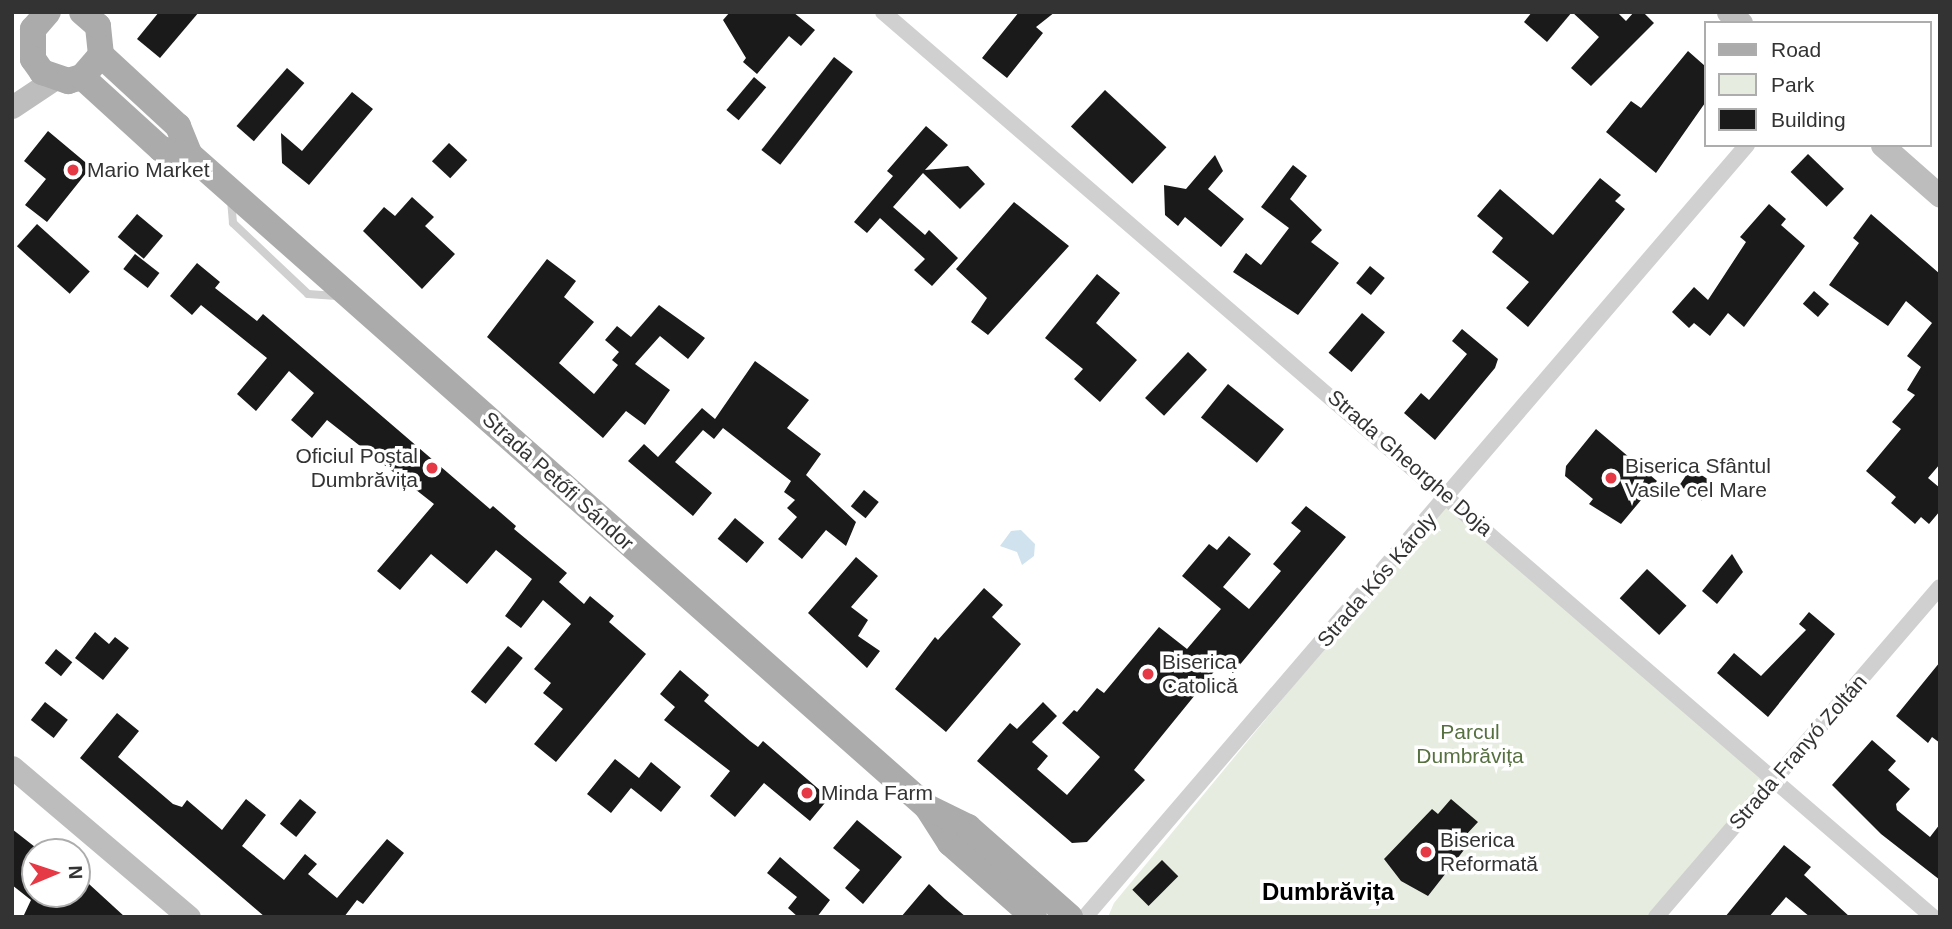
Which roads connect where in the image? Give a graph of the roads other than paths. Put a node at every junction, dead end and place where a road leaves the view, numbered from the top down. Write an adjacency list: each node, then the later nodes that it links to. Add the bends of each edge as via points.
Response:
1 (883, 12): 13 (street, Strada Gheorghe Doja)
2 (94, 17): 4 (main road)
3 (32, 18): 5 (main road)
4 (101, 55): 6 (main road); 11 (main road, Strada Petőfi Sándor, via 178,127)
5 (33, 59): 7 (main road); 8 (street)
6 (82, 77): 7 (main road); 11 (main road, Strada Petőfi Sándor, via 161,149)
7 (54, 79): 8 (street)
8 (15, 104)
9 (1745, 147): 13 (street, Strada Kós Károly)
10 (1884, 147): 12 (street)
11 (190, 155): 17 (main road, Strada Petőfi Sándor)
12 (1940, 196)
13 (1450, 496): 16 (street, Strada Gheorghe Doja); 21 (street, Strada Kós Károly)
14 (1940, 587): 16 (street, Strada Franyó Zoltán)
15 (12, 767): 18 (street)
16 (1773, 780): 22 (street, Strada Franyó Zoltán); 23 (street, Strada Gheorghe Doja)
17 (927, 807): 19 (main road, Strada Petőfi Sándor, via 950,843); 20 (main road, Strada Petőfi Sándor, via 968,827)
18 (189, 917)
19 (1034, 917)
20 (1070, 917)
21 (1085, 917)
22 (1656, 917)
23 (1933, 917)

